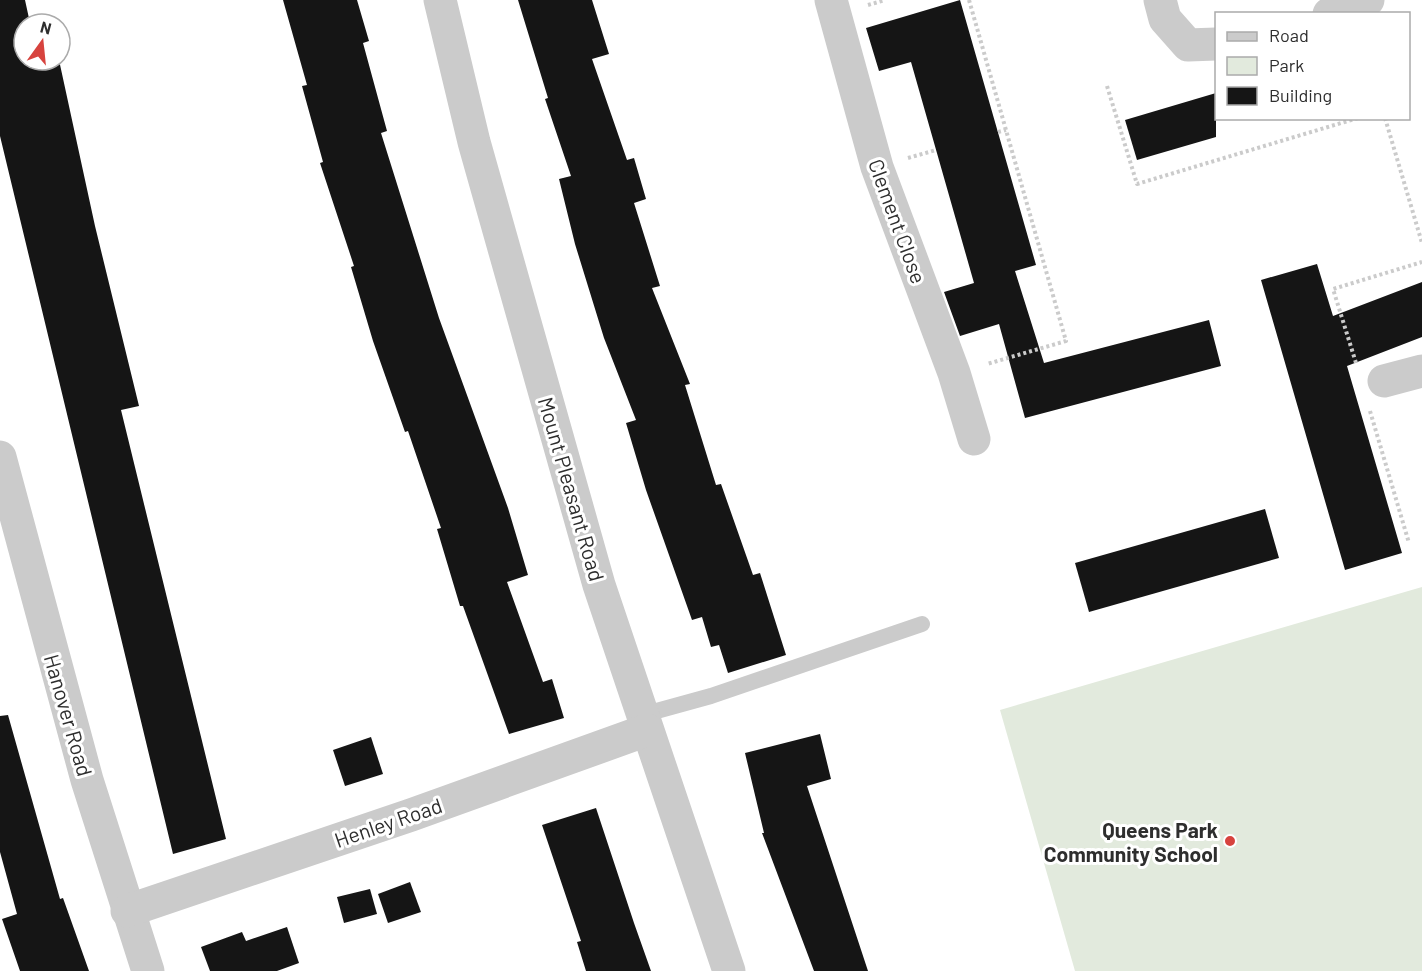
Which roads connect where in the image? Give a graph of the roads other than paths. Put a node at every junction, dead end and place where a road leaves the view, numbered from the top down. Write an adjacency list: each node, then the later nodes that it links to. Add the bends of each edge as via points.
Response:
1 (440, 0): 12 (street, Mount Pleasant Road, via 474,142 599,585)
2 (831, 0): 9 (street, Clement Close, via 877,166 954,373)
3 (1160, 0): 6 (street, via 1166,19 1188,45)
4 (1368, 0): 5 (street)
5 (1335, 12)
6 (1215, 44)
7 (1422, 371): 8 (street)
8 (1384, 381)
9 (974, 439)
10 (0, 457): 13 (street, Hanover Road, via 87,780)
11 (922, 624): 12 (lane)
12 (645, 722): 13 (street, Henley Road, via 411,815); 15 (street, Mount Pleasant Road)
13 (127, 911): 14 (street, Hanover Road)
14 (148, 971)
15 (729, 971)

